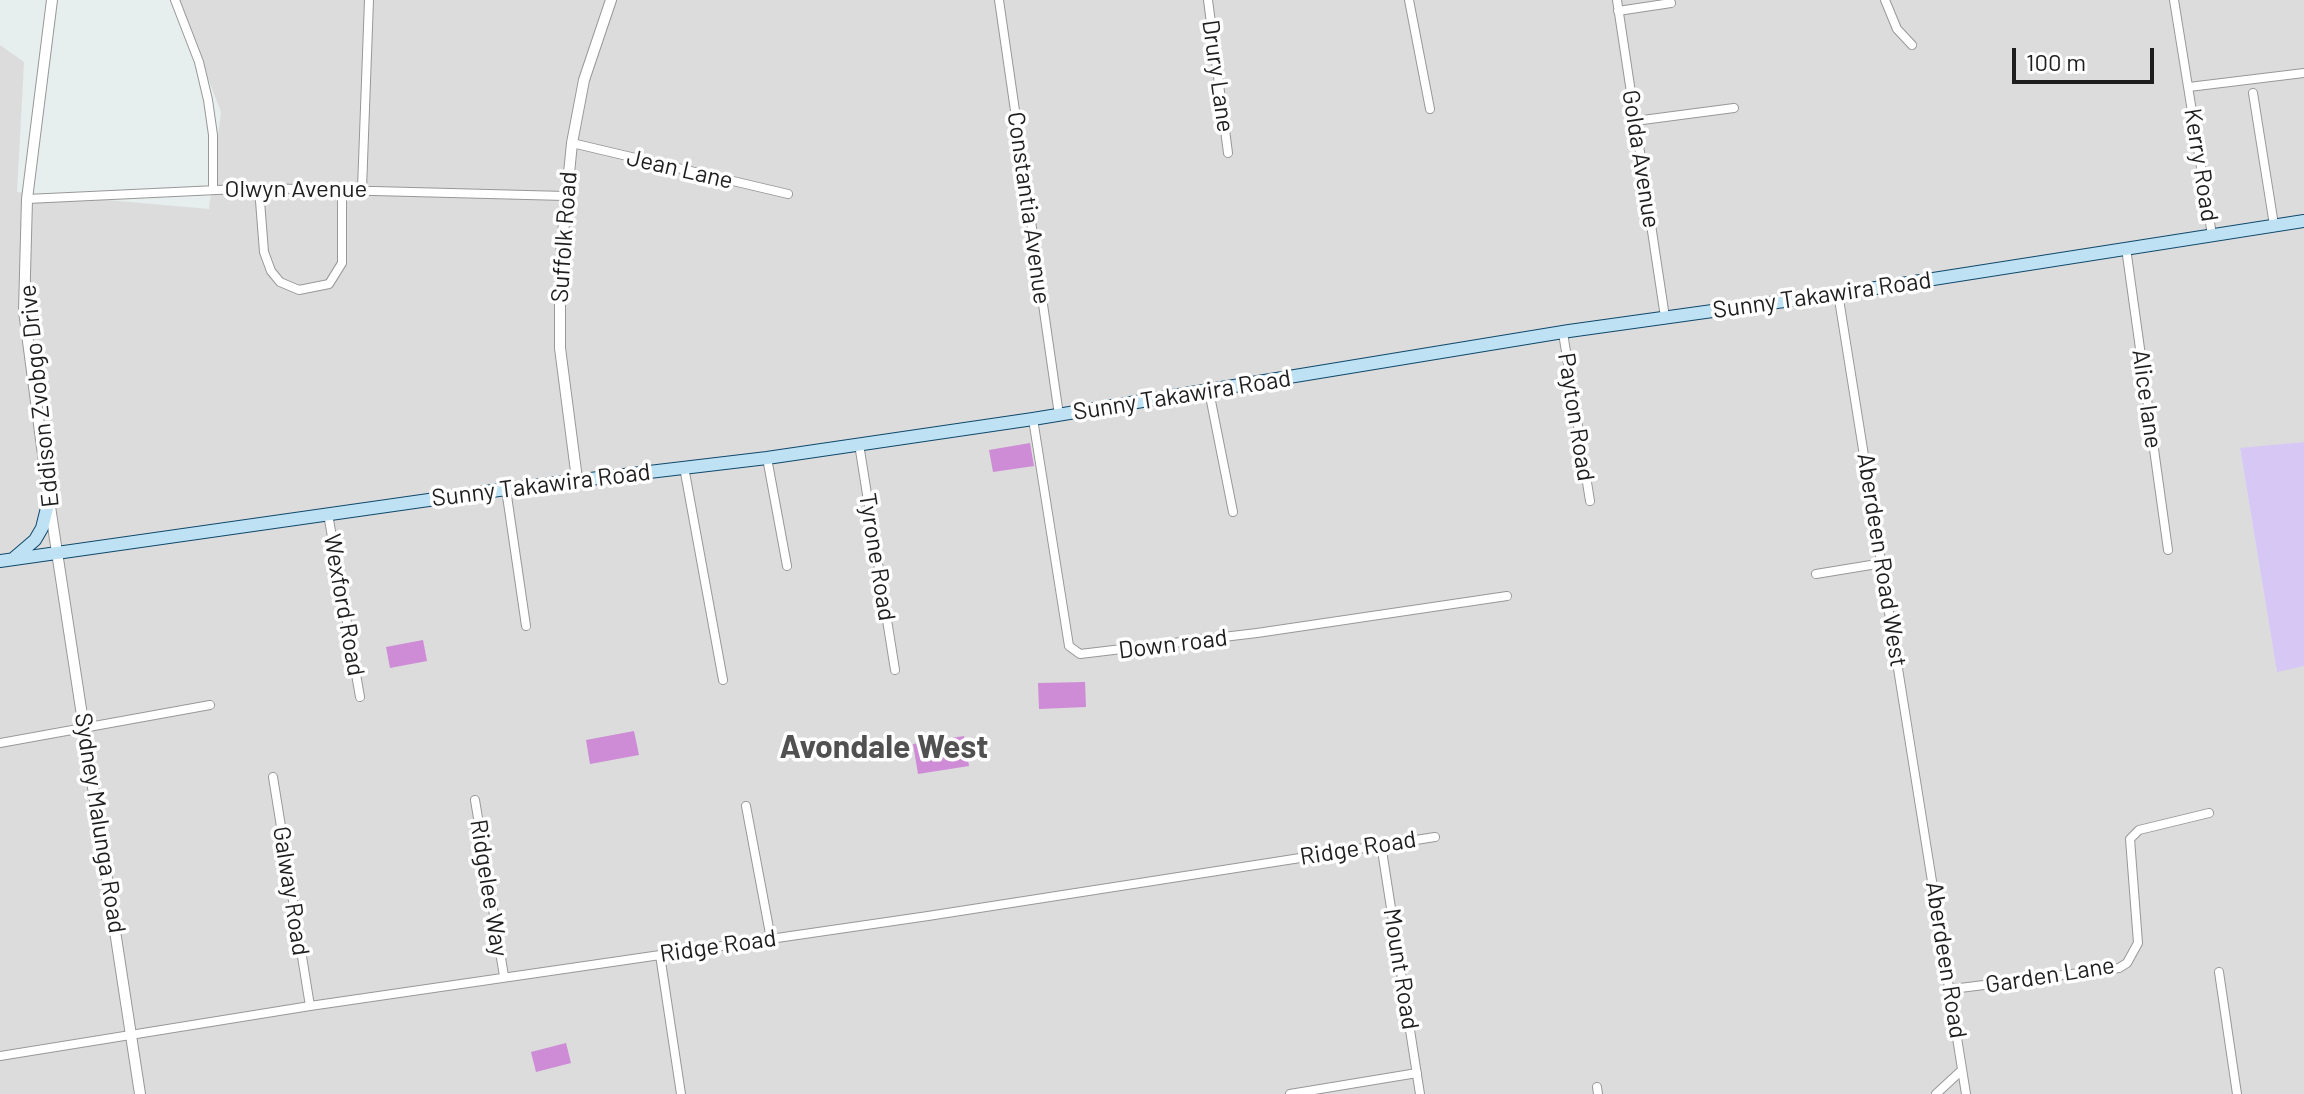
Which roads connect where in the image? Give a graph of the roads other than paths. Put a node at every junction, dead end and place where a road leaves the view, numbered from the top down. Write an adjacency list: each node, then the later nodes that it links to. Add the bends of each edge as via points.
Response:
1 (52, 0): 28 (street, Eddison Zvobgo Drive)
2 (175, 0): 23 (street, via 208,100)
3 (369, 0): 25 (street)
4 (611, 0): 20 (street, Suffolk Road, via 584,80)
5 (999, 0): 37 (street, Constantia Avenue)
6 (1208, 0): 21 (street, Drury Lane)
7 (1409, 0): 18 (street)
8 (1617, 0): 12 (street, Golda Avenue)
9 (1885, 0): 13 (street, via 1897,29)
10 (2174, 0): 15 (street, Kerry Road)
11 (1671, 3): 12 (street)
12 (1618, 11): 19 (street, Golda Avenue)
13 (1912, 45)
14 (2304, 73): 15 (street)
15 (2189, 87): 31 (street, Kerry Road)
16 (2253, 93): 30 (street)
17 (1734, 108): 19 (street)
18 (1430, 109)
19 (1635, 121): 34 (street, Golda Avenue)
20 (572, 143): 26 (street, Jean Lane); 27 (street, Suffolk Road)
21 (1228, 153)
22 (259, 188): 23 (street, Olwyn Avenue); 24 (street, Olwyn Avenue); 24 (street, via 264,252 271,271 289,287 310,290 329,284 342,263)
23 (213, 189): 28 (street, Olwyn Avenue)
24 (342, 189): 25 (street, Olwyn Avenue)
25 (362, 189): 27 (street, Olwyn Avenue)
26 (788, 194)
27 (565, 196): 42 (street, Suffolk Road, via 560,348)
28 (27, 199): 44 (street, Eddison Zvobgo Drive, via 24,311)
29 (2304, 221): 30 (main road, Sunny Takawira Road)
30 (2274, 225): 31 (main road, Sunny Takawira Road)
31 (2212, 235): 32 (main road, Sunny Takawira Road)
32 (2126, 248): 33 (main road, Sunny Takawira Road); 48 (street, Alice lane)
33 (1838, 293): 34 (main road, Sunny Takawira Road); 51 (street, Aberdeen Road West)
34 (1665, 317): 35 (main road, Sunny Takawira Road)
35 (1563, 333): 36 (main road, Sunny Takawira Road); 45 (street, Payton Road)
36 (1209, 391): 37 (main road, Sunny Takawira Road); 46 (street)
37 (1059, 415): 38 (main road, Sunny Takawira Road)
38 (1033, 419): 39 (main road, Sunny Takawira Road); 54 (street, Down road, via 1069,646 1080,654)
39 (859, 444): 40 (main road, Sunny Takawira Road); 56 (street, Tyrone Road)
40 (767, 458): 41 (main road, Sunny Takawira Road); 52 (street)
41 (684, 467): 42 (main road, Sunny Takawira Road); 57 (street)
42 (577, 479): 43 (main road, Sunny Takawira Road)
43 (506, 489): 47 (main road, Sunny Takawira Road); 55 (street)
44 (49, 500): 49 (street, Eddison Zvobgo Drive); 50 (main road, via 35,540)
45 (1590, 501)
46 (1233, 512)
47 (328, 514): 49 (main road, Sunny Takawira Road); 58 (street, Wexford Road)
48 (2168, 550)
49 (58, 553): 50 (main road, Sunny Takawira Road); 60 (street, Sydney Malunga Road)
50 (5, 560)
51 (1883, 563): 53 (street); 66 (street, Aberdeen Road West)
52 (787, 566)
53 (1816, 574)
54 (1507, 596)
55 (526, 626)
56 (895, 670)
57 (723, 680)
58 (360, 697)
59 (210, 705): 60 (street)
60 (85, 725): 61 (street); 75 (street, Sydney Malunga Road)
61 (0, 743)
62 (273, 777): 74 (street, Galway Road)
63 (475, 800): 72 (street, Ridgelee Way)
64 (746, 806): 69 (street)
65 (2209, 813): 73 (street, Garden Lane, via 2139,830 2130,839 2138,943 2127,963)
66 (1925, 827): 73 (street, Aberdeen Road)
67 (1435, 837): 68 (street, Ridge Road)
68 (1381, 844): 69 (street, Ridge Road); 78 (street, Mount Road)
69 (771, 939): 70 (street, Ridge Road)
70 (660, 955): 72 (street, Ridge Road); 80 (street)
71 (2219, 972): 85 (street)
72 (504, 976): 74 (street, Ridge Road)
73 (1952, 989): 77 (street, Aberdeen Road)
74 (310, 1006): 75 (street, Ridge Road)
75 (131, 1035): 76 (street, Ridge Road); 79 (street, Sydney Malunga Road)
76 (0, 1056)
77 (1962, 1070): 83 (street); 84 (street, Aberdeen Road)
78 (1417, 1073): 81 (street); 82 (street, Mount Road)
79 (140, 1094)
80 (681, 1094)
81 (1290, 1094)
82 (1420, 1094)
83 (1936, 1094)
84 (1966, 1094)
85 (2237, 1094)

